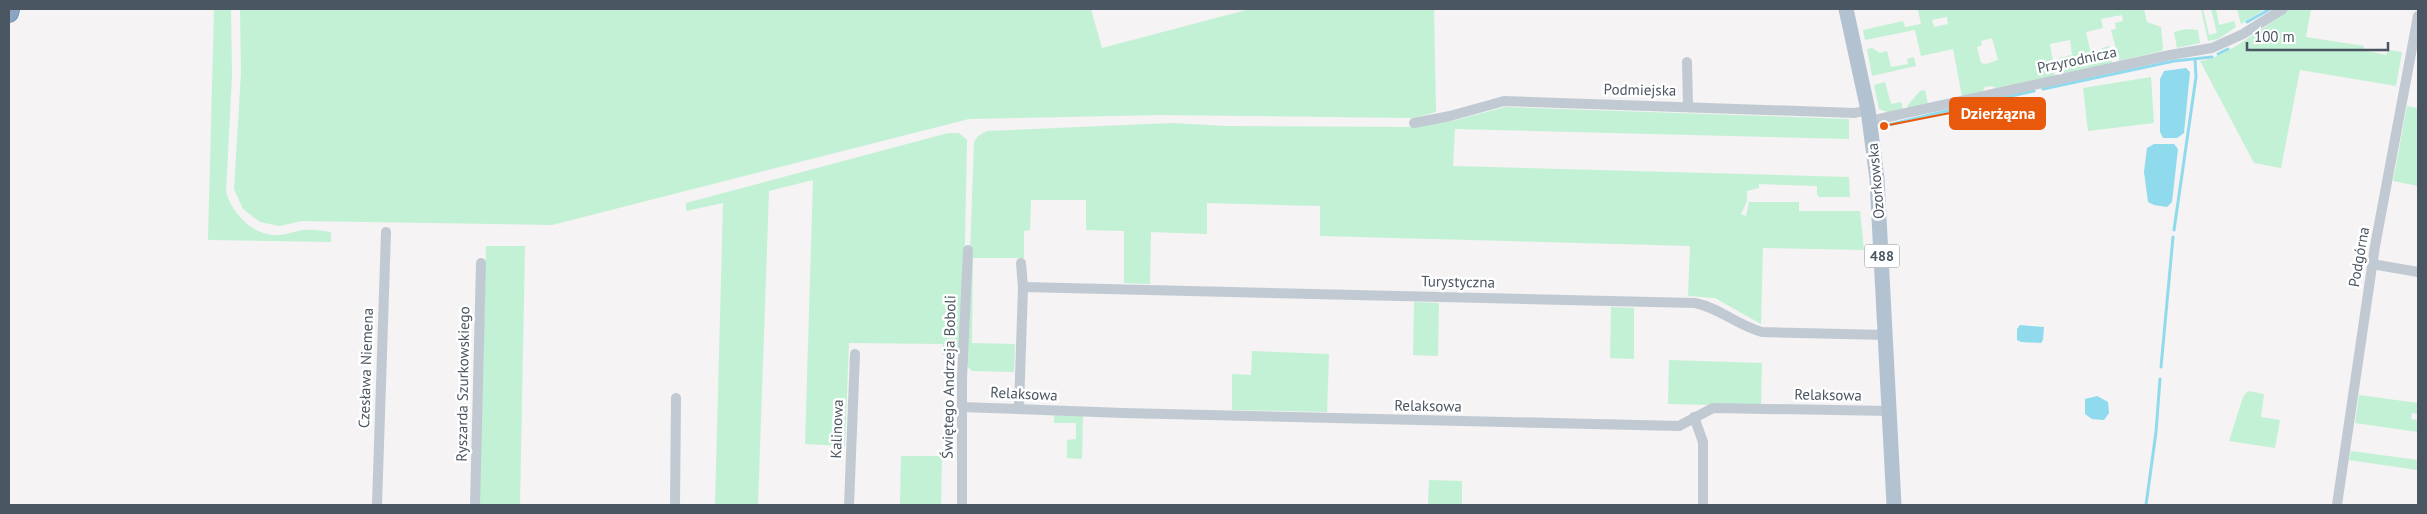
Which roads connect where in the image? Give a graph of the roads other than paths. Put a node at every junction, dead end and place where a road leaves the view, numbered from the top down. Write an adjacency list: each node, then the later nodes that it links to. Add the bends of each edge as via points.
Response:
1 (10, 9): 4 (highway)
2 (1846, 9): 8 (main road, Ozorkowska / 488)
3 (2283, 9): 8 (street, Przyrodnicza, via 2243,34 2212,48)
4 (9, 13)
5 (2418, 16): 14 (street, Podgórna)
6 (1687, 62): 7 (street)
7 (1688, 106): 8 (street, Podmiejska); 9 (street, Podmiejska, via 1504,101)
8 (1869, 116): 17 (main road, Ozorkowska / 488, via 1878,188)
9 (1414, 123)
10 (386, 232): 24 (street, Czesława Niemena)
11 (968, 250): 20 (street, Świętego Andrzeja Boboli)
12 (481, 263): 25 (street, Ryszarda Szurkowskiego)
13 (1021, 263): 16 (street)
14 (2372, 264): 15 (street); 31 (street, Podgórna)
15 (2418, 272)
16 (1023, 287): 17 (street, Turystyczna, via 1696,303 1711,306 1748,329 1762,332); 21 (street)
17 (1886, 335): 22 (main road, Ozorkowska / 488)
18 (855, 354): 27 (street, Kalinowa)
19 (676, 398): 26 (street)
20 (962, 407): 21 (street, Relaksowa); 28 (street, Świętego Andrzeja Boboli)
21 (1019, 407): 23 (street, Relaksowa, via 1123,413 1679,426)
22 (1890, 411): 23 (street, Relaksowa, via 1713,408); 30 (main road, Ozorkowska / 488)
23 (1694, 417): 29 (street, via 1703,442)
24 (377, 505)
25 (475, 505)
26 (675, 505)
27 (849, 505)
28 (962, 505)
29 (1703, 505)
30 (1894, 505)
31 (2337, 505)

